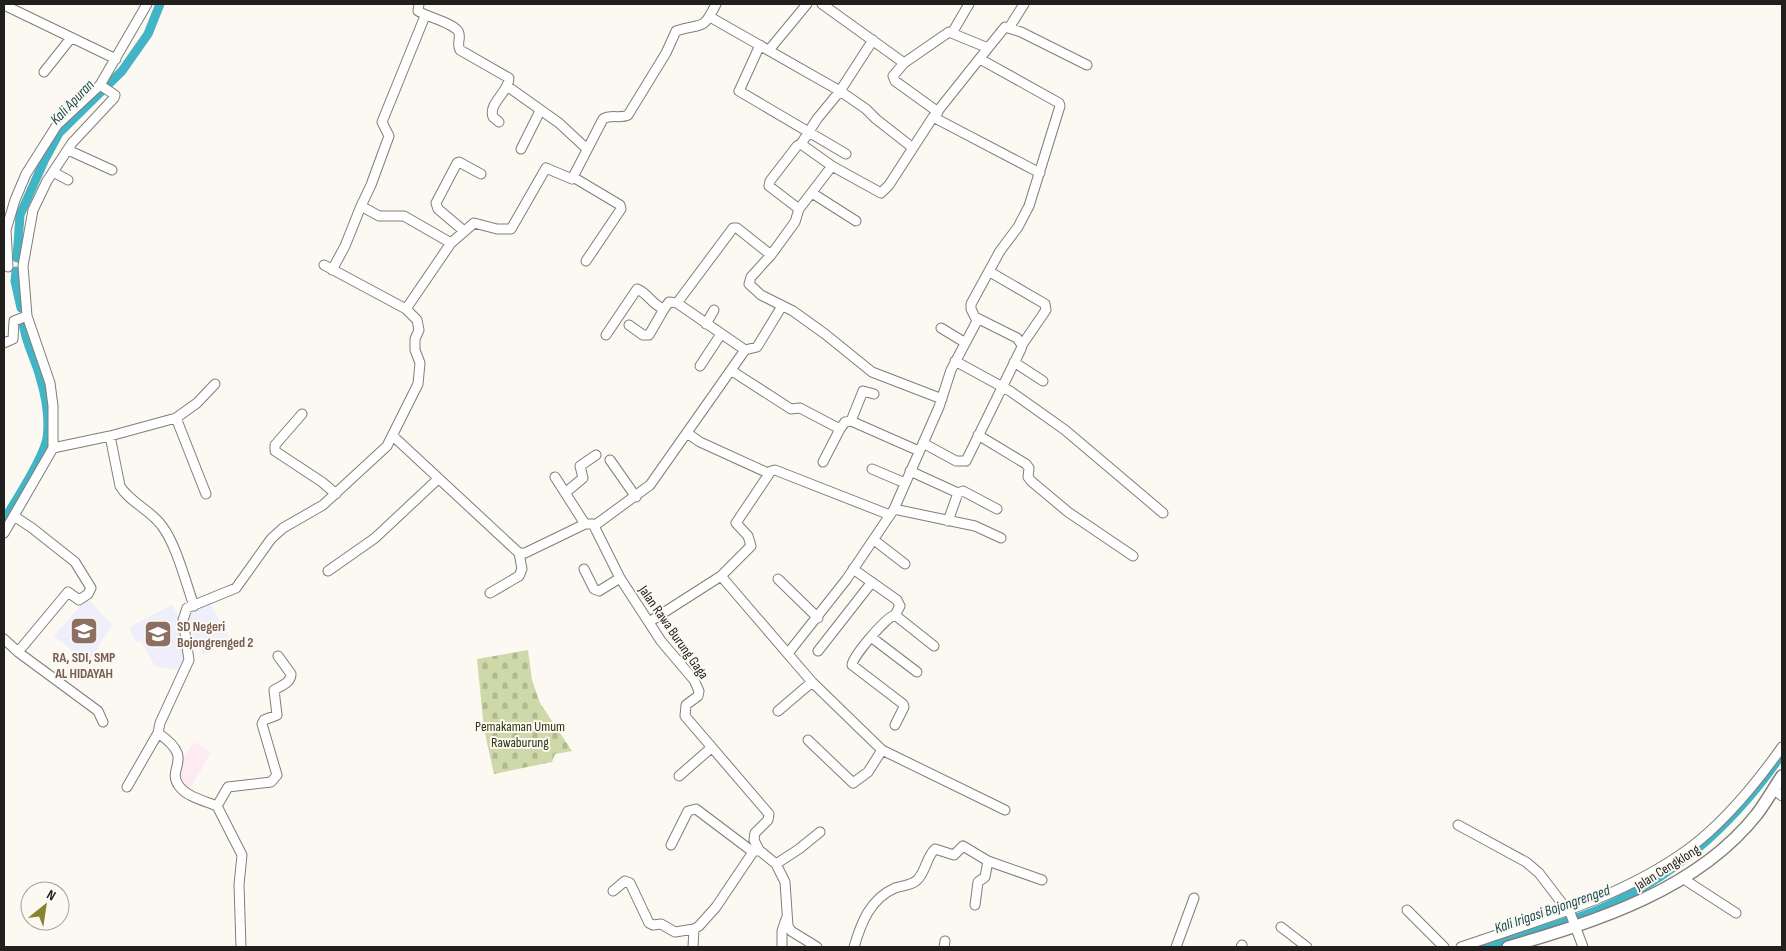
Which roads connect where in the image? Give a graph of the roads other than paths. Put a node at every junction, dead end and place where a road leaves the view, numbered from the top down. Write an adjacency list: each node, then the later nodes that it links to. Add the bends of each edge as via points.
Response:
1 (147, 4): 17 (street)
2 (419, 4): 9 (street, via 417,9)
3 (716, 4): 10 (street)
4 (807, 4): 15 (street)
5 (822, 4): 14 (street)
6 (969, 4): 12 (street)
7 (1024, 4): 11 (street)
8 (4, 5): 13 (street)
9 (425, 16): 22 (street, via 455,28 460,36 460,50 507,76); 43 (street, via 382,122 389,136)
10 (710, 17): 15 (street); 32 (street, via 702,26 676,32 628,115 603,119)
11 (1009, 28): 16 (street, via 1004,28); 20 (street)
12 (952, 33): 16 (street); 19 (street, via 947,33)
13 (71, 38): 17 (street); 21 (street)
14 (873, 40): 19 (street); 24 (street)
15 (765, 48): 24 (street); 28 (street, via 739,92)
16 (988, 48): 18 (street)
17 (116, 59): 23 (street)
18 (980, 59): 26 (street); 38 (street, via 1060,104)
19 (904, 63): 26 (street, via 894,76 895,81)
20 (1087, 65)
21 (44, 72)
22 (507, 86): 25 (street); 27 (street, via 492,111)
23 (105, 88): 33 (street, via 114,95 112,102); 50 (street, via 57,125 26,174 6,230)
24 (840, 92): 28 (street); 30 (street)
25 (540, 111): 31 (street); 32 (street, via 559,123)
26 (936, 115): 30 (street); 38 (street)
27 (499, 122)
28 (809, 131): 29 (street); 34 (street)
29 (801, 144): 35 (street); 44 (street, via 770,180 770,186)
30 (913, 148): 35 (street, via 881,193)
31 (521, 149)
32 (587, 149): 40 (street)
33 (68, 150): 36 (street); 37 (street)
34 (846, 154)
35 (832, 166): 42 (street)
36 (112, 170)
37 (53, 172): 41 (street); 51 (street, via 33,210)
38 (1040, 173): 52 (street, via 1029,206 1000,250)
39 (481, 174): 46 (street, via 456,163 436,203 438,209)
40 (573, 177): 46 (street, via 568,179 546,168 512,229 498,230 474,223); 49 (street, via 621,208)
41 (68, 180)
42 (812, 193): 44 (street); 45 (street)
43 (361, 206): 47 (street, via 379,216 404,216); 55 (street, via 345,246 328,268)
44 (799, 209): 48 (street, via 795,222)
45 (856, 221)
46 (464, 231): 47 (street)
47 (451, 243): 55 (street)
48 (771, 255): 53 (street, via 733,228); 54 (street, via 751,277 749,284 760,295)
49 (586, 261)
50 (6, 266): 51 (street)
51 (23, 266): 58 (street)
52 (990, 272): 59 (street, via 971,304 970,309); 67 (street, via 1046,304 1046,310)
53 (677, 303): 56 (street, via 669,302); 60 (street)
54 (782, 306): 68 (street, via 757,347); 77 (street, via 826,334 872,372)
55 (406, 309): 85 (street, via 417,320 419,330 415,339 420,363 418,384)
56 (664, 309): 61 (street, via 649,335 643,335); 64 (street, via 637,289)
57 (714, 310): 60 (street)
58 (27, 316): 66 (street, via 14,321 13,339); 87 (street, via 50,383)
59 (976, 318): 65 (street); 67 (street, via 1017,338)
60 (706, 324): 63 (street)
61 (629, 325)
62 (941, 328): 65 (street)
63 (721, 334): 68 (street); 71 (street)
64 (606, 335)
65 (964, 342): 69 (street)
66 (4, 343)
67 (1022, 344): 70 (street)
68 (745, 350): 72 (street)
69 (955, 361): 75 (street); 77 (street)
70 (1014, 362): 73 (street); 75 (street)
71 (700, 366)
72 (732, 371): 81 (street, via 791,409 800,408); 82 (street)
73 (1043, 382)
74 (215, 384): 79 (street, via 193,407)
75 (1001, 385): 83 (street); 105 (street, via 1065,430)
76 (874, 394): 80 (street, via 863,391)
77 (942, 399): 86 (street)
78 (302, 414): 101 (street, via 275,446 275,451)
79 (176, 418): 84 (street); 100 (street)
80 (851, 421): 81 (street, via 845,422); 88 (street)
81 (840, 429): 91 (street)
82 (687, 434): 94 (street); 102 (street, via 662,470)
83 (978, 435): 86 (street, via 968,458 962,463); 113 (street, via 1026,464 1031,482 1068,512)
84 (110, 436): 87 (street); 123 (street, via 120,486 169,536)
85 (393, 436): 96 (street); 101 (street, via 387,446)
86 (923, 443): 88 (street)
87 (53, 448): 106 (street)
88 (919, 452): 93 (street)
89 (596, 455): 99 (street, via 580,466 583,478)
90 (610, 460): 102 (street)
91 (823, 462)
92 (872, 469): 97 (street)
93 (910, 471): 97 (street); 98 (street)
94 (768, 473): 104 (street, via 775,470); 118 (street, via 736,523 748,536 751,546)
95 (555, 477): 99 (street, Jalan Rawa Burung Gaga)
96 (438, 479): 112 (street); 117 (street, via 375,538)
97 (905, 483): 104 (street)
98 (958, 492): 103 (street, via 963,491); 107 (street)
99 (565, 493): 108 (street, Jalan Rawa Burung Gaga)
100 (206, 494)
101 (336, 494): 123 (street, via 271,539 236,588)
102 (636, 497): 108 (street)
103 (998, 509)
104 (892, 512): 107 (street); 111 (street)
105 (1163, 514)
106 (14, 516): 109 (street); 131 (street, via 75,562 91,588 79,600 68,592)
107 (948, 520): 110 (street, via 975,526)
108 (589, 525): 112 (street); 119 (street, Jalan Rawa Burung Gaga)
109 (4, 533)
110 (1001, 538)
111 (874, 540): 114 (street); 116 (street)
112 (519, 553): 122 (street, via 520,576)
113 (1133, 556)
114 (905, 564)
115 (584, 569): 119 (street, via 598,591)
116 (853, 569): 121 (street); 125 (street)
117 (328, 571)
118 (721, 576): 126 (street); 132 (street)
119 (620, 578): 126 (street, Jalan Rawa Burung Gaga)
120 (778, 579): 125 (street)
121 (872, 582): 124 (street, via 897,600 900,606); 130 (street)
122 (490, 593)
123 (194, 606): 139 (street, via 188,608 183,620 189,660)
124 (895, 615): 127 (street, via 888,618); 129 (street)
125 (818, 618): 132 (street)
126 (649, 622): 141 (street, Jalan Rawa Burung Gaga, via 670,654 697,685 698,696 686,705 685,716)
127 (871, 637): 134 (street); 138 (street, via 852,665 903,704)
128 (4, 639): 131 (street)
129 (934, 646)
130 (818, 651)
131 (18, 652): 137 (street, via 98,711)
132 (789, 652): 135 (street)
133 (278, 656): 148 (street, via 291,678 274,690 278,716 264,720 262,724 277,774 271,782 228,786)
134 (917, 672)
135 (812, 682): 136 (street); 143 (street)
136 (778, 711)
137 (103, 722)
138 (895, 725)
139 (158, 733): 146 (street); 148 (street, via 177,749 176,778 179,787 189,795)
140 (808, 740): 143 (street, via 853,784 868,772)
141 (711, 748): 144 (street); 153 (street, Jalan Rawa Burung Gaga, via 769,814 768,820 754,833)
142 (1782, 748): 163 (street, via 1740,801 1688,849)
143 (882, 750): 149 (street)
144 (679, 776)
145 (1782, 776): 147 (main road, Jalan Cengklong)
146 (127, 787)
147 (1778, 793): 156 (main road, Jalan Cengklong, via 1730,841)
148 (217, 806): 167 (street, via 242,855 239,885)
149 (1005, 810)
150 (1458, 825): 163 (street, via 1533,867)
151 (820, 832): 155 (street)
152 (671, 845): 153 (street, via 688,811 696,809)
153 (756, 851): 155 (street); 166 (street, via 716,907)
154 (988, 861): 157 (street); 160 (street, via 985,877 978,882); 171 (street, via 963,846 954,856 934,849 919,878 895,888 871,907)
155 (776, 864): 164 (street, via 785,882)
156 (1682, 878): 162 (street); 163 (main road, Jalan Cengklong, via 1643,900)
157 (1042, 880)
158 (613, 891): 166 (street, via 626,881 630,883 649,923 661,924 675,932)
159 (1194, 898): 172 (street)
160 (975, 904)
161 (1407, 910): 174 (street)
162 (1736, 913)
163 (1572, 918): 175 (street); 176 (main road, Jalan Cengklong); 177 (street)
164 (786, 919): 169 (street); 170 (street, via 792,931)
165 (1281, 927): 173 (street)
166 (694, 930): 168 (street)
167 (241, 947)
168 (693, 947)
169 (782, 947)
170 (817, 947)
171 (854, 947)
172 (1176, 947)
173 (1307, 947)
174 (1444, 947)
175 (1460, 947)
176 (1508, 947)
177 (1583, 947)

